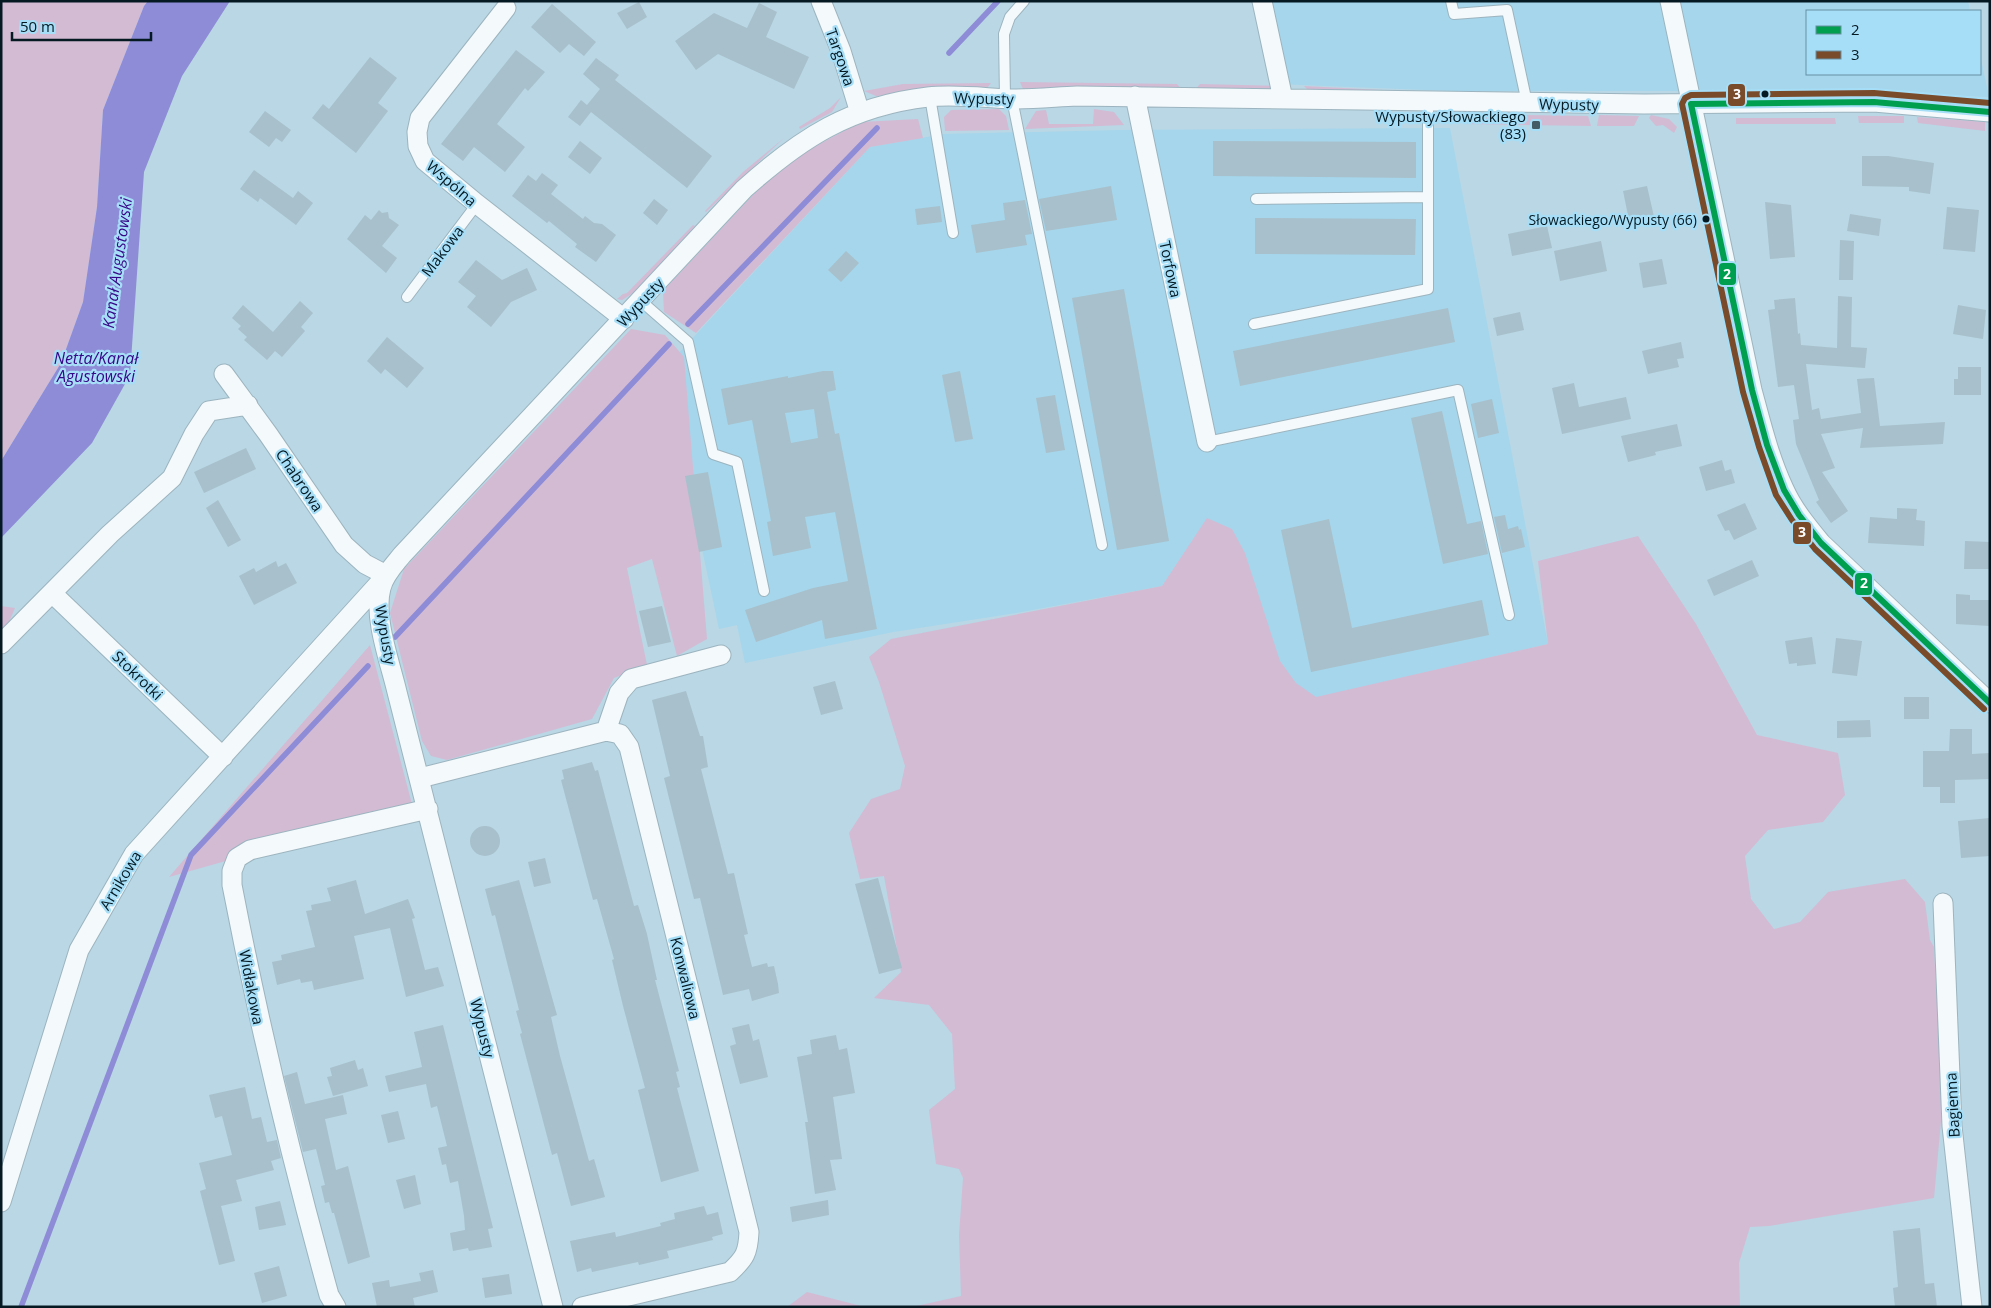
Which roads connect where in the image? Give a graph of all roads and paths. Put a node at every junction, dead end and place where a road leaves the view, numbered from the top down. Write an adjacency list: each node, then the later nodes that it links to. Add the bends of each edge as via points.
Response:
1 (821, 1): 15 (street, Targowa)
2 (1024, 1): 9 (lane, via 1010,17 1004,34)
3 (1262, 1): 10 (street)
4 (1451, 1): 12 (lane, via 1454,14 1507,10)
5 (1670, 1): 13 (street)
6 (506, 8): 18 (street, Wspólna, via 420,118 416,132 425,161)
7 (1135, 96): 9 (street, Wypusty); 10 (street, Wypusty); 26 (street, Torfowa)
8 (930, 97): 9 (street, Wypusty); 15 (street, Wypusty, via 888,104); 19 (lane)
9 (1008, 98): 27 (lane)
10 (1283, 99): 11 (street, Wypusty)
11 (1428, 101): 12 (street, Wypusty); 16 (lane)
12 (1527, 103): 13 (street, Wypusty)
13 (1691, 104): 14 (street, via 1874,102); 34 (street, via 1752,390 1784,490 1821,543)
14 (1990, 112)
15 (860, 113): 21 (street, Wypusty, via 805,139 776,160 744,188)
16 (1428, 197): 17 (lane); 23 (lane, via 1428,289)
17 (1256, 199)
18 (476, 204): 20 (lane, Makowa); 22 (street, Wspólna)
19 (953, 233)
20 (407, 297)
21 (640, 301): 22 (street, Wypusty); 29 (lane, via 688,342 713,454 737,462)
22 (624, 318): 28 (street, Wypusty)
23 (1254, 324)
24 (224, 374): 25 (street, Chabrowa)
25 (248, 405): 28 (street, Chabrowa, via 344,545 365,564); 30 (street, via 209,411 172,478)
26 (1207, 442): 31 (lane, via 1458,390)
27 (1102, 545)
28 (386, 576): 36 (street, Arnikowa); 37 (street, Wypusty, via 381,588 379,611)
29 (764, 591)
30 (52, 593): 32 (street); 36 (street, Stokrotki)
31 (1509, 615)
32 (1, 644)
33 (720, 655): 35 (street, via 632,679 619,693)
34 (1990, 704)
35 (606, 730): 37 (street); 43 (street, Konwaliowa, via 620,734 629,747 749,1232 748,1249 730,1272)
36 (223, 757): 40 (street, Arnikowa, via 134,854 79,950)
37 (420, 778): 38 (street, Wypusty)
38 (428, 810): 41 (street, Widłakowa, via 250,850 237,858 232,871 232,885 262,1036 292,1161); 42 (street, Wypusty)
39 (1943, 903): 44 (street, Bagienna, via 1952,1126)
40 (1, 1202)
41 (336, 1307)
42 (553, 1307)
43 (582, 1307)
44 (1972, 1307)

